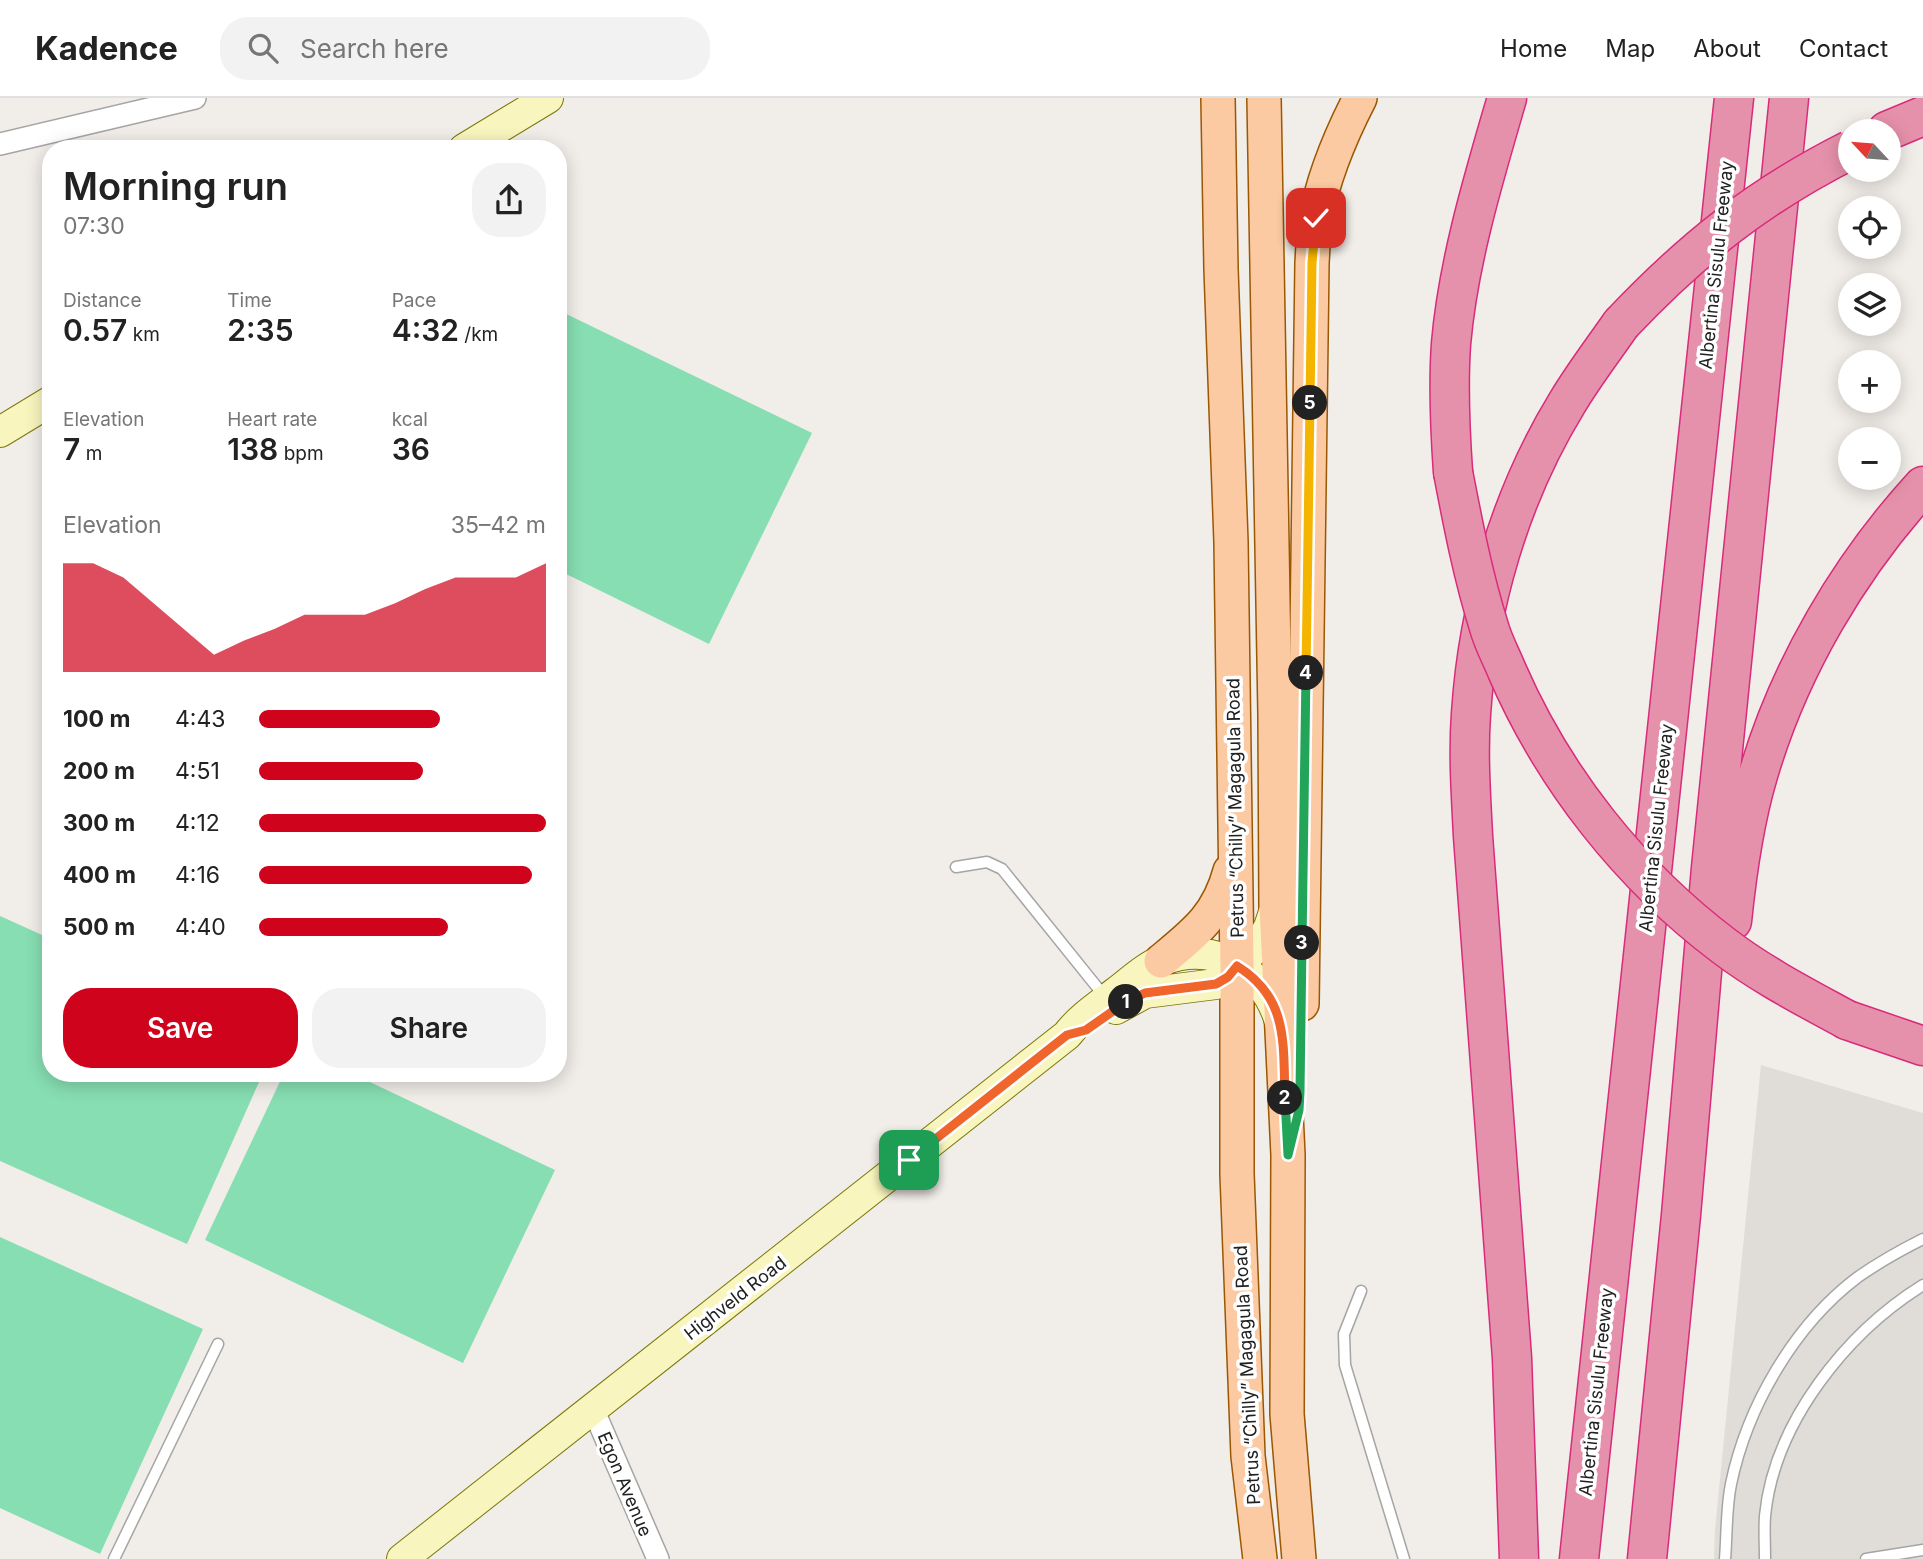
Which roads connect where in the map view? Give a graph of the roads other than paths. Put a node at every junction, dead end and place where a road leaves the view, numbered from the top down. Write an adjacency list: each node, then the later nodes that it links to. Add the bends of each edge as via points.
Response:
1 (195, 98): 12 (street)
2 (512, 98): 10 (street, via 497,118)
3 (548, 98): 11 (street)
4 (1219, 98): 17 (main road, Petrus “Chilly” Magagula Road)
5 (1264, 98): 19 (main road)
6 (1360, 98): 26 (main road, via 1327,175 1316,218 1312,263 1300,1092)
7 (1507, 98): 25 (highway, bridge, via 1464,264 1451,342 1449,412 1453,472 1467,547 1489,629 1521,704 1581,801 1630,860 1684,914 1793,991 1847,1020)
8 (1734, 98): 42 (highway, Albertina Sisulu Freeway)
9 (1789, 98): 27 (highway, via 1711,868)
10 (466, 140)
11 (479, 140)
12 (0, 144)
13 (1838, 156): 41 (highway, bridge, via 1747,210 1690,255 1621,324 1567,403 1535,463 1514,511 1484,617 1475,663 1469,768 1512,1358)
14 (42, 406): 15 (street)
15 (0, 432)
16 (1923, 486): 27 (highway, via 1878,541 1821,628 1773,730 1758,775 1736,882 1704,1168)
17 (1236, 849): 20 (main road, via 1216,909); 21 (main road, Petrus “Chilly” Magagula Road)
18 (956, 867): 22 (lane, via 987,862 1002,869)
19 (1276, 906): 21 (street, Highveld Road, via 1260,943); 23 (main road)
20 (1161, 961): 21 (street, Highveld Road, via 1200,954); 22 (street, Highveld Road)
21 (1237, 966): 23 (street, Highveld Road, via 1269,995); 24 (street, Highveld Road, via 1216,984 1145,993 1086,1030); 38 (main road, Petrus “Chilly” Magagula Road, via 1237,1174 1248,1456)
22 (1106, 1000): 24 (street, Highveld Road)
23 (1283, 1032): 26 (main road)
24 (1067, 1035): 32 (street, Highveld Road)
25 (1923, 1046)
26 (1288, 1155): 39 (main road, via 1287,1414)
27 (1681, 1215): 43 (highway)
28 (1923, 1239): 44 (lane, via 1835,1297 1780,1365 1740,1449 1731,1486)
29 (1923, 1285): 45 (lane, via 1850,1343 1800,1414 1785,1443 1769,1495)
30 (1362, 1291): 40 (lane, via 1344,1334 1345,1365)
31 (218, 1344): 35 (lane)
32 (593, 1409): 36 (street, Highveld Road); 37 (street, Egon Avenue)
33 (1923, 1550): 34 (lane)
34 (1902, 1552): 46 (lane); 47 (lane)
35 (114, 1559)
36 (402, 1559)
37 (658, 1559)
38 (1260, 1559)
39 (1299, 1559)
40 (1404, 1559)
41 (1520, 1559)
42 (1579, 1559)
43 (1647, 1559)
44 (1725, 1559)
45 (1765, 1559)
46 (1866, 1559)
47 (1887, 1559)

